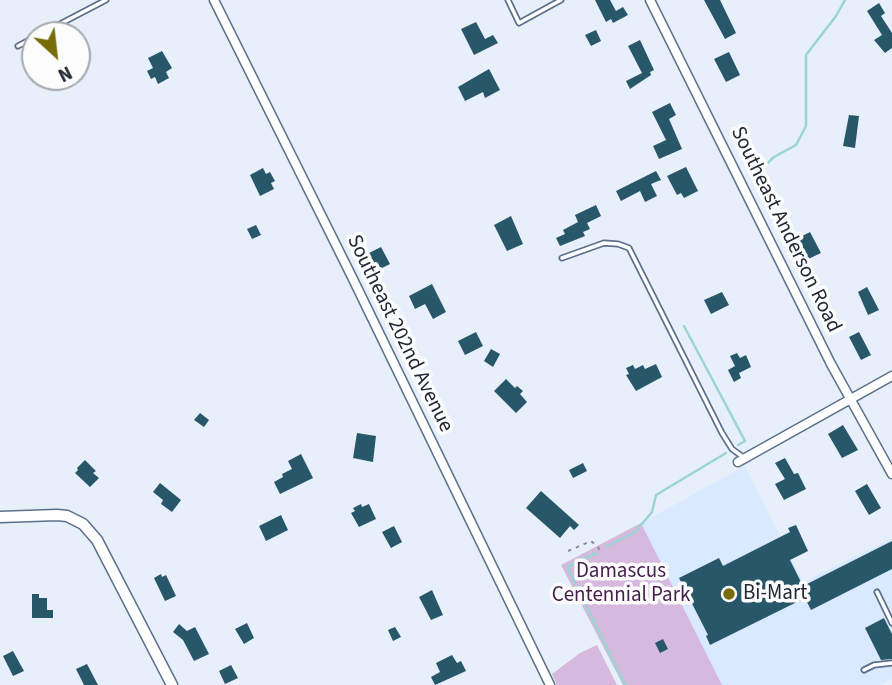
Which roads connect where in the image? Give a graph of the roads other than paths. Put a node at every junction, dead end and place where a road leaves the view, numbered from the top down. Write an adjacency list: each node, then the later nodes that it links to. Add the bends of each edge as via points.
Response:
1 (106, 0): 6 (lane)
2 (214, 0): 20 (street, Southeast 202nd Avenue)
3 (508, 0): 4 (lane, via 519,23)
4 (561, 0)
5 (650, 0): 11 (street, Southeast Anderson Road)
6 (66, 21)
7 (21, 44): 8 (lane)
8 (18, 46)
9 (562, 258): 12 (lane, via 604,243 629,248 722,433)
10 (892, 376): 11 (street)
11 (850, 399): 12 (street); 13 (street, Southeast Anderson Road)
12 (741, 460)
13 (892, 474)
14 (0, 517): 19 (street, via 57,514 83,524 97,540)
15 (877, 592): 16 (lane)
16 (892, 623)
17 (892, 663): 18 (lane)
18 (864, 670)
19 (172, 685)
20 (550, 685)

